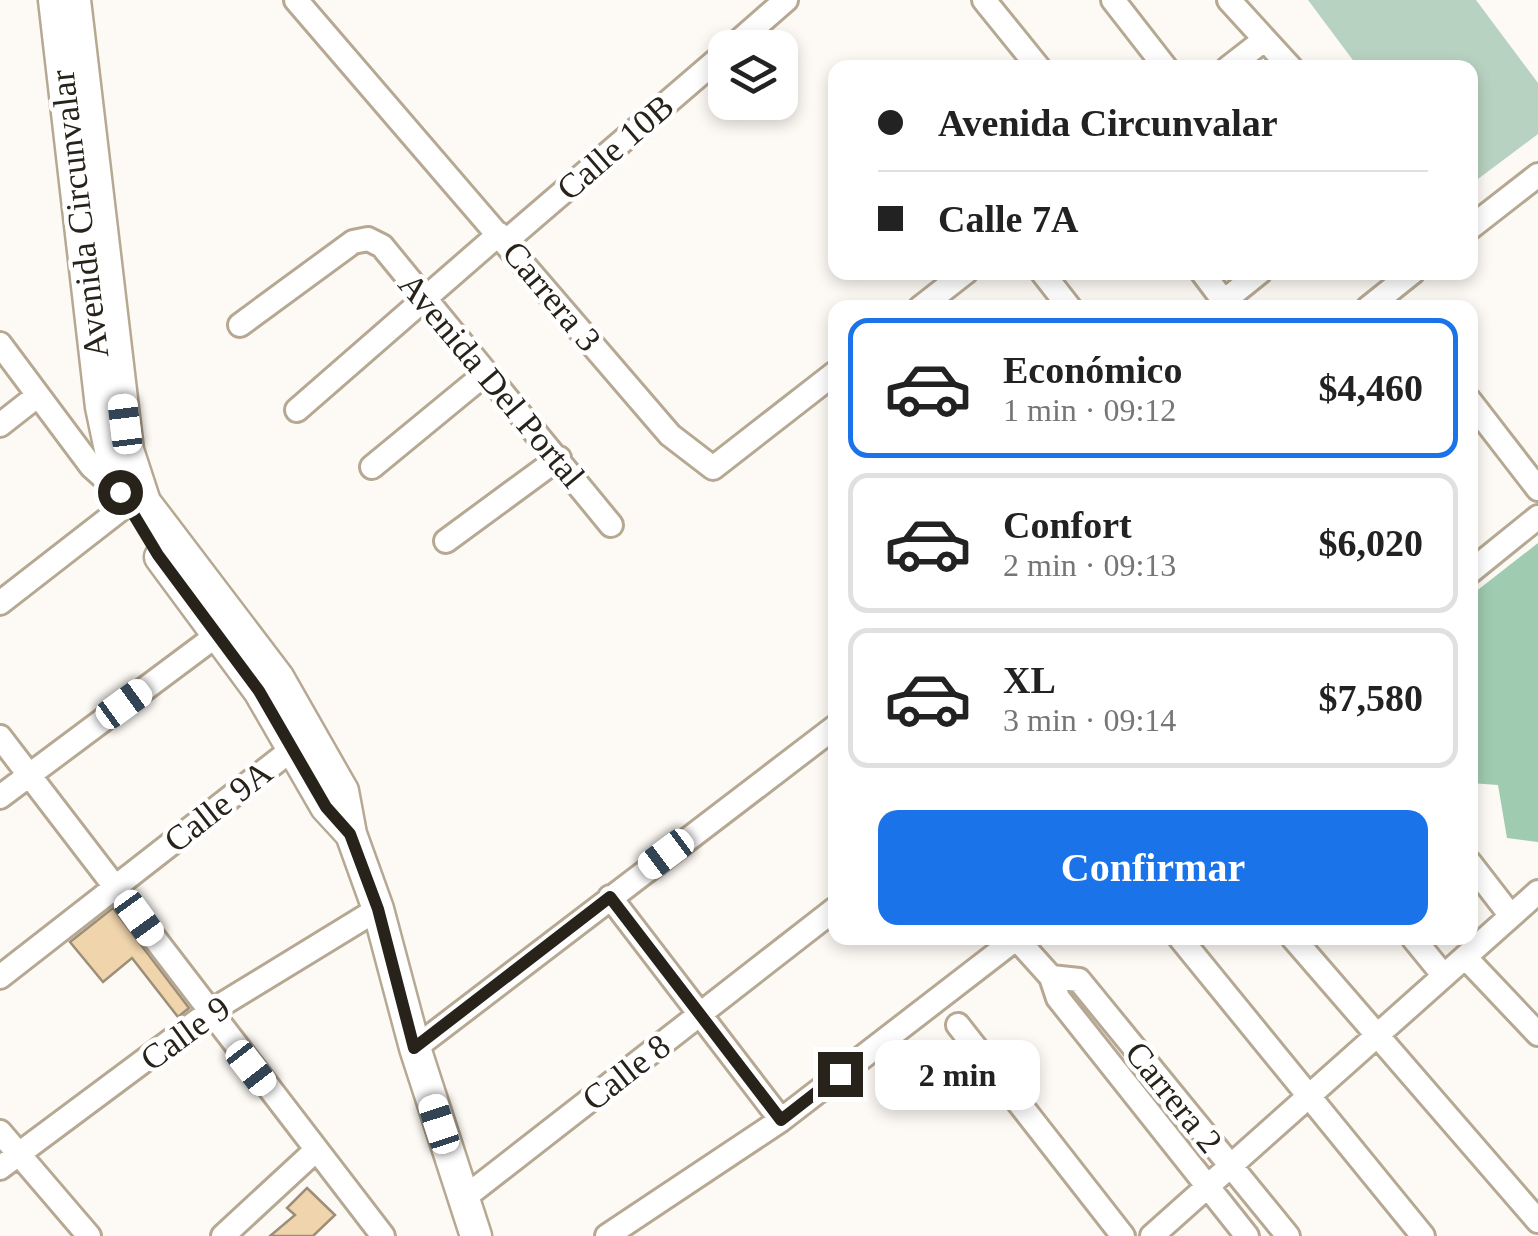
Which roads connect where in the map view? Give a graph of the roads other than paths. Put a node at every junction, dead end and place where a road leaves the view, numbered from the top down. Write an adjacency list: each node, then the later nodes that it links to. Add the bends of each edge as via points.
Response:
1 (54, 0): 40 (main road, Avenida Circunvalar, via 101,407)
2 (76, 0): 52 (main road, Avenida Circunvalar, via 128,450 145,502 278,677 343,792)
3 (296, 0): 17 (street, Carrera 3)
4 (786, 0): 8 (street)
5 (984, 0): 10 (street)
6 (1113, 0): 11 (street)
7 (1229, 0): 9 (street)
8 (752, 30)
9 (1264, 40): 12 (street); 13 (street)
10 (1033, 60)
11 (1160, 60)
12 (1238, 60)
13 (1283, 60)
14 (708, 67): 17 (street, Calle 10B)
15 (1538, 175): 16 (street)
16 (1478, 222)
17 (502, 238): 28 (street, Calle 10B); 32 (street, Carrera 3, via 670,435 712,468)
18 (956, 280): 23 (street)
19 (1048, 280): 24 (street)
20 (1208, 280): 25 (street)
21 (1252, 280): 26 (street)
22 (1405, 280): 27 (street)
23 (930, 300)
24 (1064, 300)
25 (1224, 300)
26 (1231, 300)
27 (1385, 300)
28 (424, 303): 29 (street, Avenida Del Portal, via 382,246 368,239 353,242); 31 (street, Avenida Del Portal); 34 (street, Calle 10B)
29 (240, 325)
30 (0, 344): 33 (street)
31 (484, 374): 37 (street, Avenida Del Portal); 38 (street)
32 (828, 378)
33 (37, 396): 36 (street); 40 (street)
34 (297, 410)
35 (1478, 412): 39 (street)
36 (0, 426)
37 (558, 458): 42 (street, Avenida Del Portal); 43 (street)
38 (372, 467)
39 (1538, 488)
40 (123, 498): 45 (street); 46 (main road, Avenida Circunvalar)
41 (1538, 516): 44 (street)
42 (612, 525)
43 (446, 541)
44 (1478, 565)
45 (0, 602)
46 (217, 635): 49 (main road, Avenida Circunvalar); 50 (street)
47 (828, 732): 56 (street)
48 (0, 737): 50 (street)
49 (294, 746): 52 (main road, Avenida Circunvalar, via 326,807); 54 (street, Calle 9A)
50 (30, 774): 51 (street); 54 (street)
51 (0, 797)
52 (350, 834): 57 (main road, Avenida Circunvalar)
53 (1478, 873): 59 (street)
54 (116, 887): 68 (street, Calle 9A); 69 (street)
55 (1538, 892): 59 (street)
56 (610, 897): 70 (street); 74 (street)
57 (378, 909): 69 (street, Calle 9); 74 (main road, Avenida Circunvalar)
58 (828, 915): 70 (street, Calle 8)
59 (1511, 916): 65 (street)
60 (1008, 945): 76 (street)
61 (1023, 945): 66 (street, Carrera 2)
62 (1186, 945): 75 (street)
63 (1299, 945): 73 (street)
64 (1419, 945): 67 (street)
65 (1465, 957): 67 (street); 72 (street)
66 (1051, 976): 80 (street, Carrera 2, via 1079,980); 81 (street, Carrera 2, via 1058,998)
67 (1444, 976): 73 (street)
68 (0, 977)
69 (208, 1014): 78 (street); 79 (street, Calle 9)
70 (699, 1016): 76 (street); 82 (street, Calle 8)
71 (958, 1025): 89 (street)
72 (1538, 1034)
73 (1376, 1036): 75 (street); 83 (street)
74 (414, 1048): 82 (main road, Avenida Circunvalar)
75 (1307, 1097): 80 (street); 93 (street)
76 (781, 1120): 88 (street)
77 (0, 1132): 79 (street)
78 (314, 1151): 85 (street); 86 (street)
79 (10, 1162): 84 (street)
80 (1230, 1166): 81 (street); 92 (street, Carrera 2)
81 (1205, 1188): 90 (street); 91 (street, Carrera 2)
82 (464, 1198): 87 (main road, Avenida Circunvalar)
83 (1538, 1221)
84 (89, 1236)
85 (224, 1236)
86 (382, 1236)
87 (476, 1236)
88 (607, 1236)
89 (1124, 1236)
90 (1152, 1236)
91 (1247, 1236)
92 (1288, 1236)
93 (1423, 1236)

